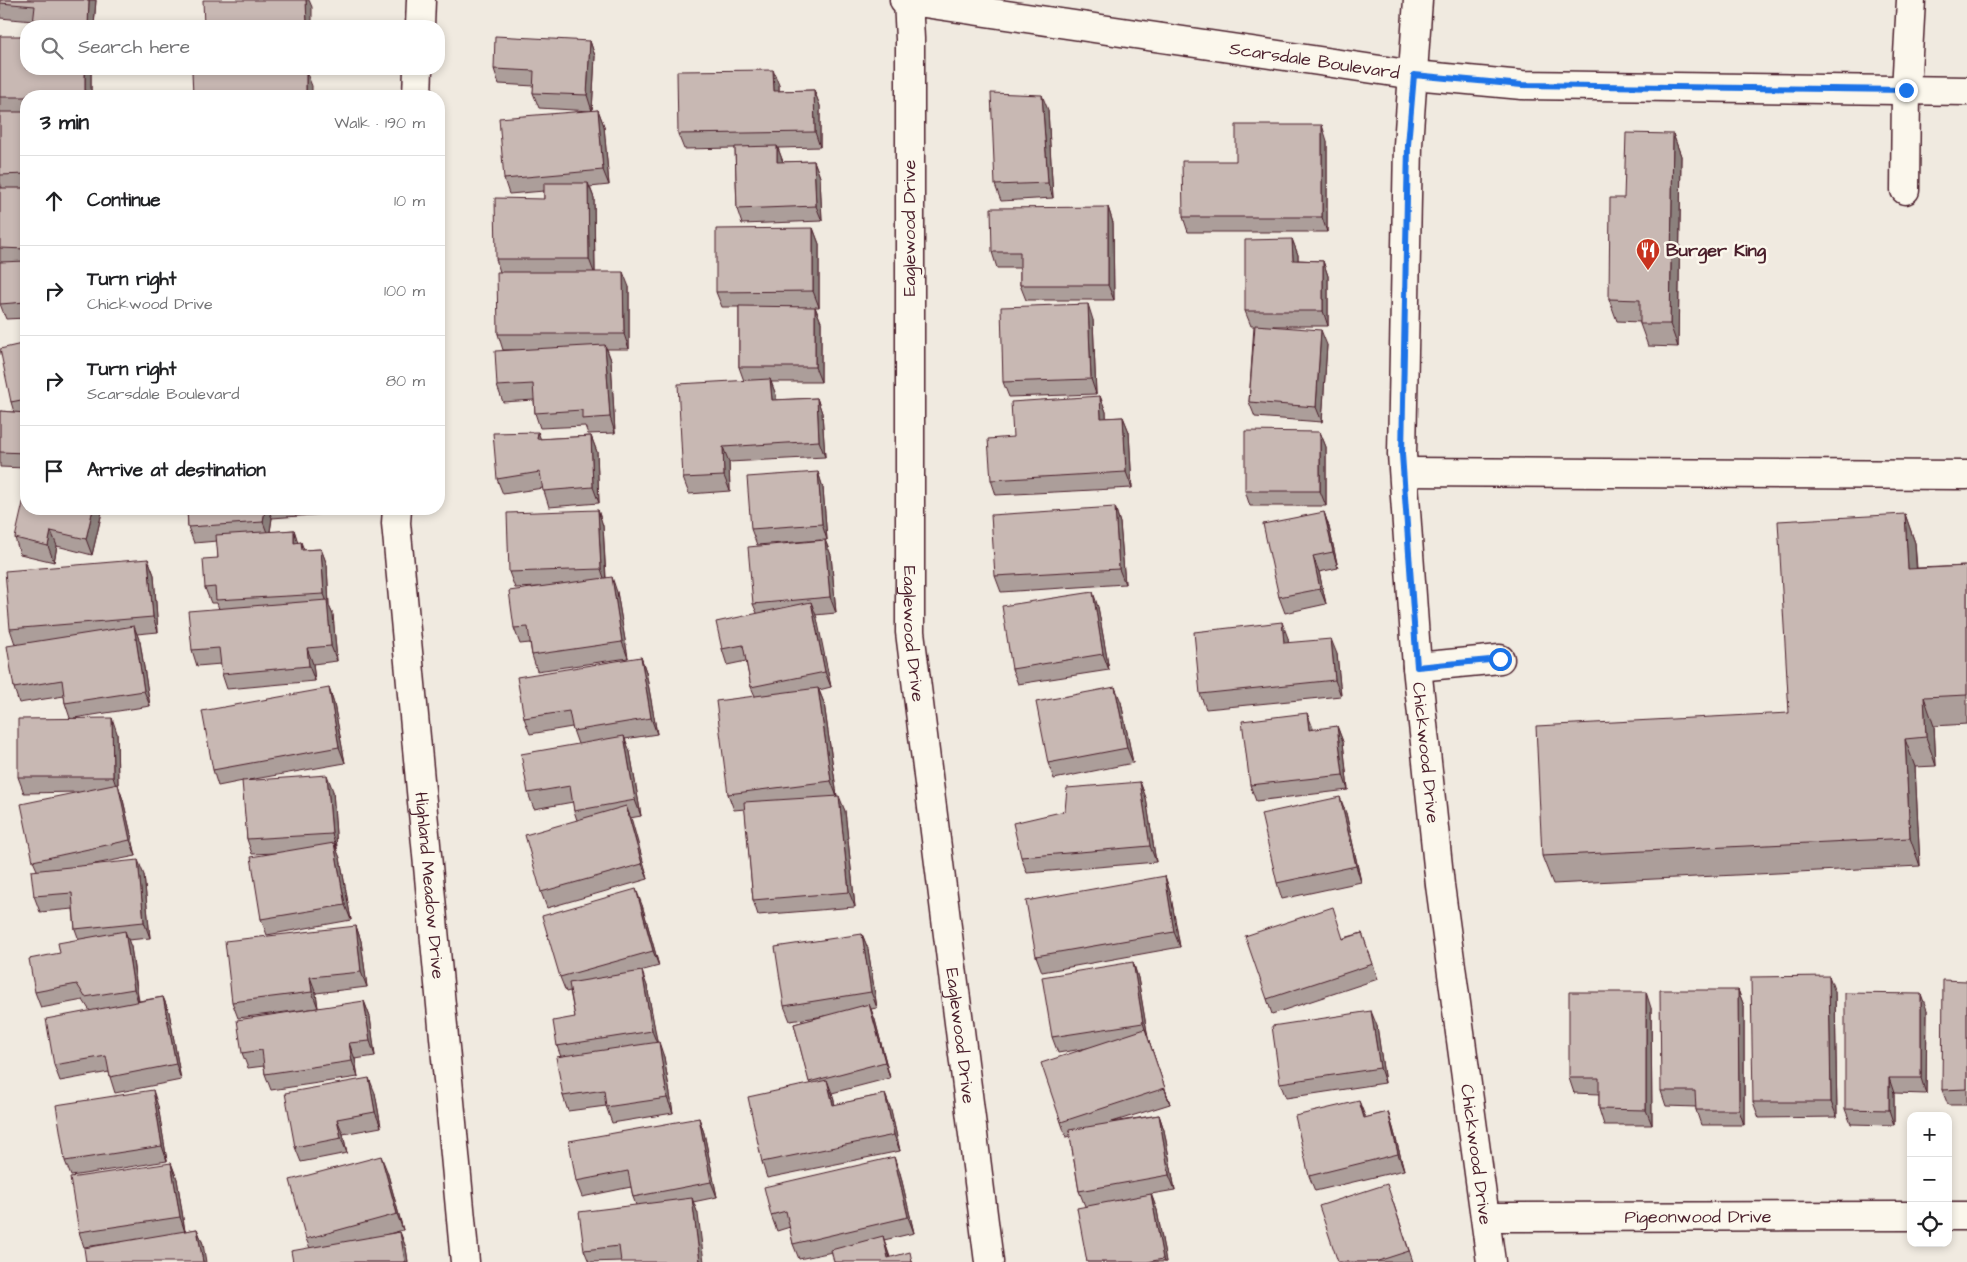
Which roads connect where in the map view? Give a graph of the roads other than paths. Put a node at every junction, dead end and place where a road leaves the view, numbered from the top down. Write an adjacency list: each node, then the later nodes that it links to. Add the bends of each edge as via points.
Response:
1 (422, 0): 5 (street)
2 (907, 0): 7 (street, Scarsdale Boulevard); 22 (street, Eaglewood Drive, via 910,40 910,632)
3 (1418, 0): 7 (street, Chickwood Drive)
4 (1911, 0): 9 (street)
5 (420, 20)
6 (418, 75): 8 (street)
7 (1414, 75): 9 (street, Scarsdale Boulevard, via 1522,85); 12 (street, Chickwood Drive, via 1408,145)
8 (417, 90)
9 (1906, 90): 10 (street, Scarsdale Boulevard); 11 (street)
10 (1967, 91)
11 (1905, 190)
12 (1404, 472): 13 (street); 16 (street, Chickwood Drive)
13 (1967, 475)
14 (397, 515): 21 (street, Highland Meadow Drive)
15 (1500, 659): 16 (street)
16 (1417, 667): 20 (street, Chickwood Drive, via 1442,894)
17 (1907, 1216): 20 (street, Pigeonwood Drive)
18 (1952, 1216): 19 (street)
19 (1967, 1216)
20 (1486, 1217): 23 (street, Chickwood Drive)
21 (465, 1262)
22 (989, 1262)
23 (1491, 1262)

